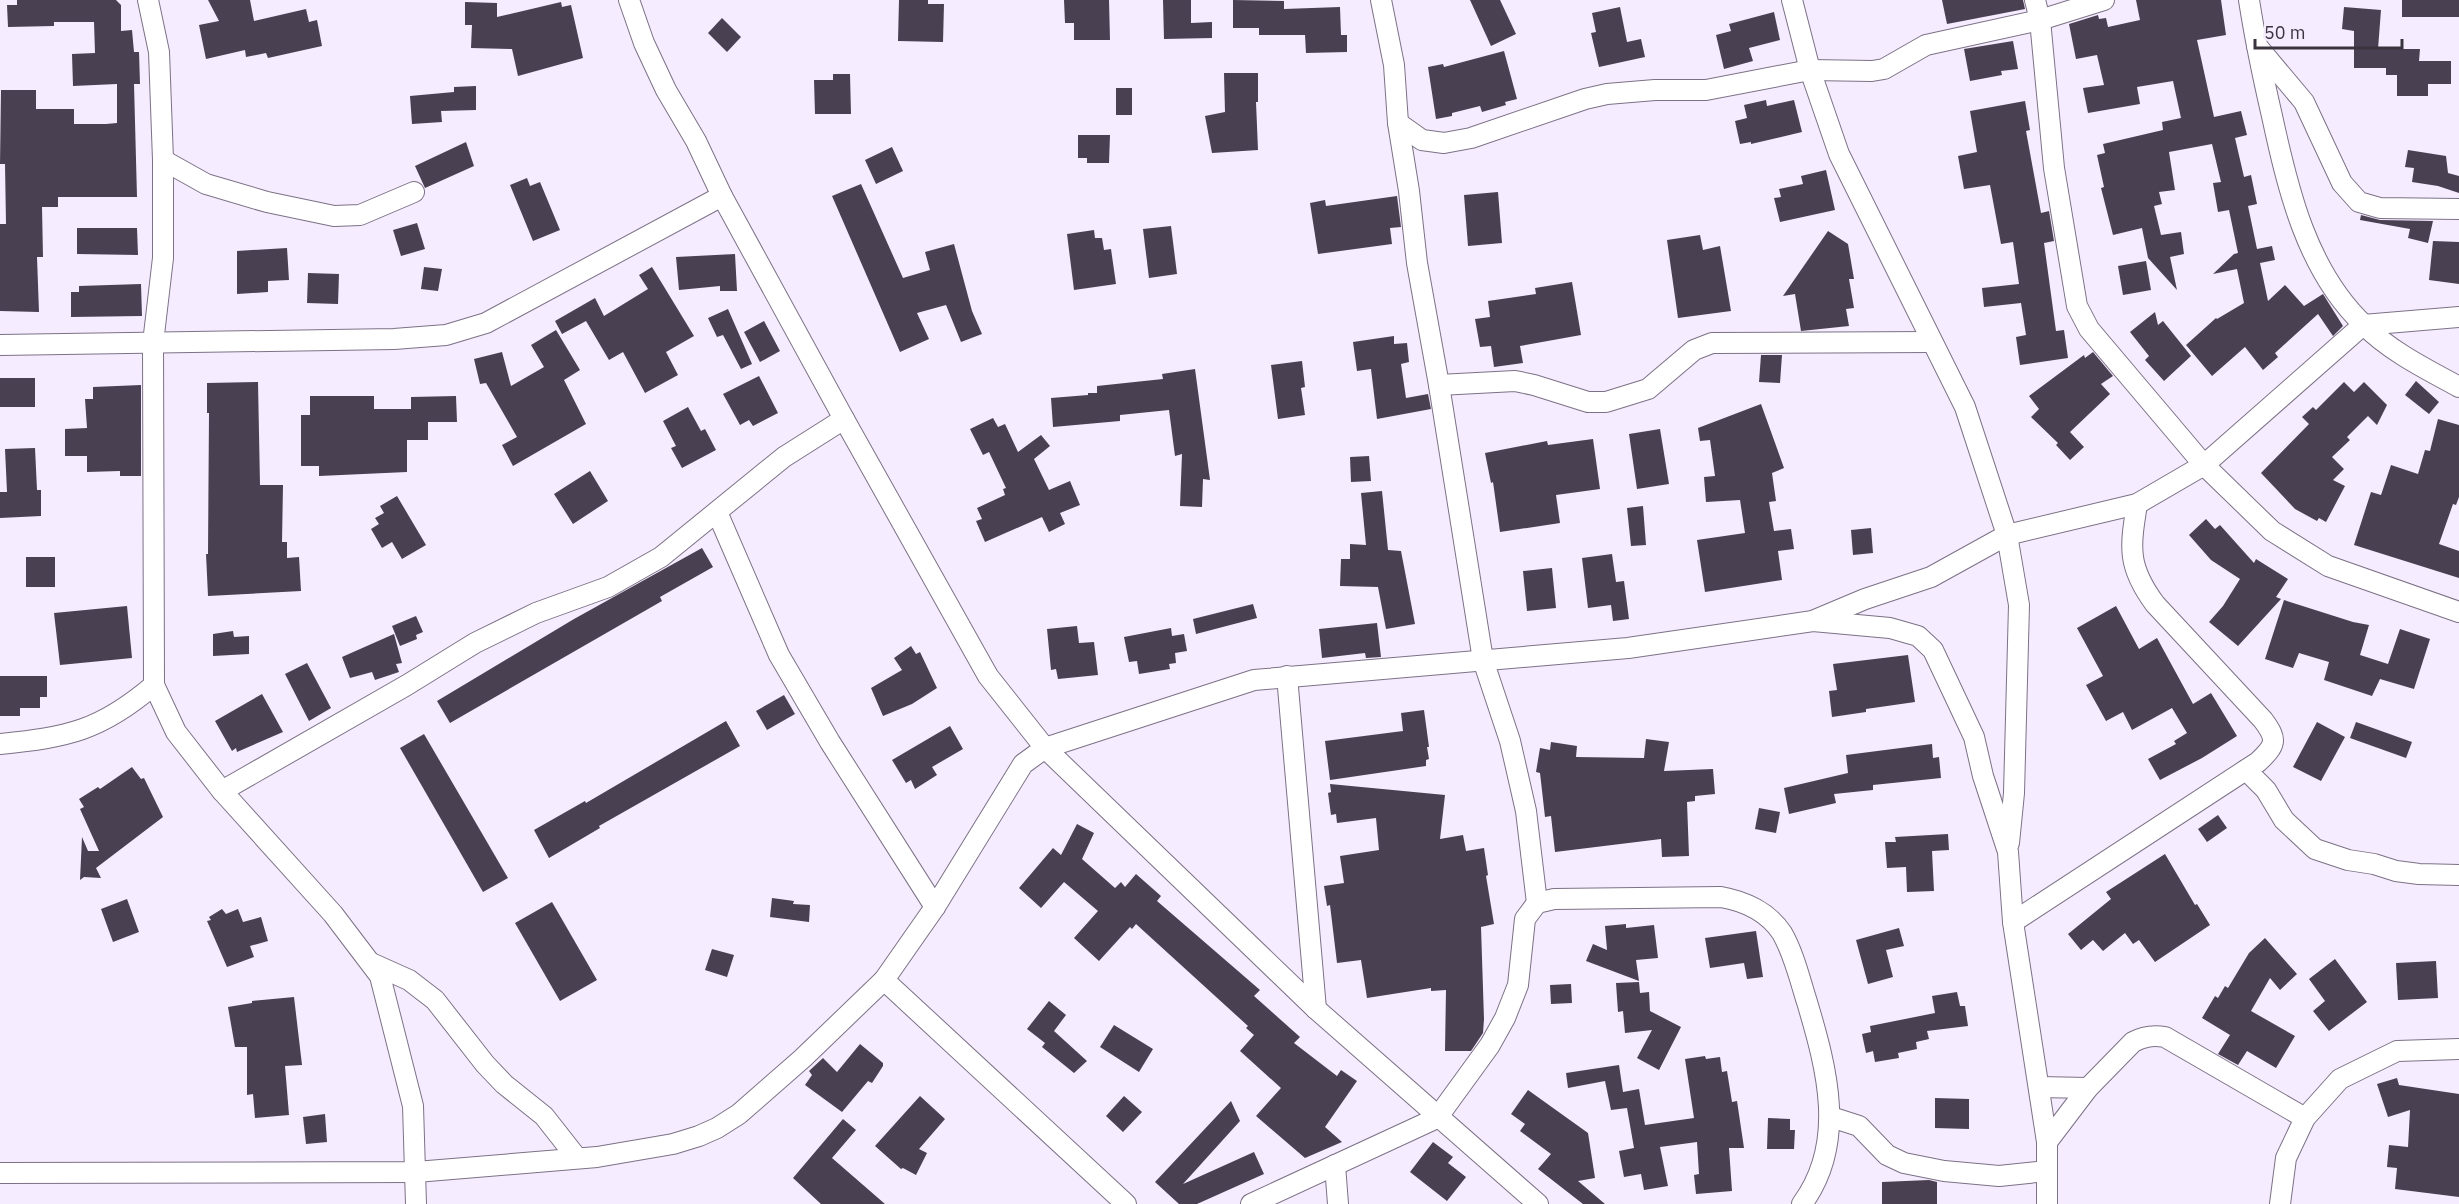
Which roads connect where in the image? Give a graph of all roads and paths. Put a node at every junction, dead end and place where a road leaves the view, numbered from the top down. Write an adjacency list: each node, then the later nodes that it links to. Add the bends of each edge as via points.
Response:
1 (148, 0): 12 (street, via 159,52)
2 (629, 0): 14 (street, via 648,53)
3 (1381, 0): 11 (street, via 1394,65)
4 (1792, 0): 10 (street)
5 (2035, 0): 8 (street)
6 (2104, 0): 8 (street)
7 (2249, 0): 9 (street)
8 (2040, 20): 10 (street, via 1926,45 1884,69); 24 (street, via 2054,168 2077,306 2089,329)
9 (2256, 44): 15 (street, via 2304,102 2342,183 2359,202 2380,208); 17 (street, via 2284,173 2305,234 2331,287)
10 (1810, 70): 11 (street, via 1706,90 1607,94 1444,143 1422,140); 18 (street, via 1839,154)
11 (1398, 123): 21 (street)
12 (164, 160): 13 (street, via 206,184 334,216 358,216); 19 (street, via 163,258)
13 (414, 192)
14 (722, 196): 19 (street, via 486,323 446,335); 23 (street)
15 (2459, 209)
16 (2459, 317): 17 (street)
17 (2364, 325): 22 (street, via 2398,353); 24 (street)
18 (1932, 342): 21 (street, via 1712,343 1694,350 1648,389 1606,402 1588,402 1515,381); 27 (street, via 1965,406)
19 (153, 343): 20 (street); 32 (street)
20 (0, 345)
21 (1439, 385): 30 (street)
22 (2459, 387)
23 (844, 419): 26 (street, via 784,457); 34 (street, via 988,676)
24 (2204, 465): 25 (street); 28 (street, via 2272,531 2328,566)
25 (2137, 504): 27 (street); 35 (street, via 2132,547 2140,584 2273,733 2270,751)
26 (717, 512): 36 (street, via 661,557 608,587 536,613 475,643); 40 (street, via 779,655)
27 (2007, 535): 29 (street, via 1931,577); 37 (street, via 2019,605)
28 (2459, 612)
29 (1813, 621): 30 (street, via 1628,648); 37 (street, via 1890,628 1918,636 1933,650 1974,737)
30 (1483, 660): 31 (street); 39 (street, via 1510,741 1526,811)
31 (1287, 676): 34 (street, via 1254,680); 44 (street)
32 (154, 686): 33 (street, via 106,721 77,732); 36 (street, via 176,732)
33 (0, 744)
34 (1045, 748): 40 (street, via 1023,764); 44 (street)
35 (2246, 770): 38 (street, via 2266,790 2284,820 2315,849 2396,871); 41 (street)
36 (222, 790): 42 (street, via 333,914)
37 (2008, 852): 41 (street)
38 (2459, 875)
39 (1538, 903): 48 (street, via 1554,898 1721,897 1742,901 1757,910 1781,933 1796,968 1824,1057); 49 (street, via 1526,918 1518,985 1505,1018)
40 (935, 907): 43 (street)
41 (2013, 922): 46 (street)
42 (369, 962): 52 (street, via 409,980 435,1000 485,1064 544,1116); 55 (street, via 380,976 413,1106)
43 (884, 980): 52 (street, via 795,1065 717,1128 674,1144); 58 (street)
44 (1316, 1009): 49 (street)
45 (2459, 1049): 50 (street, via 2397,1051 2367,1064 2340,1079)
46 (2039, 1087): 47 (street); 51 (street)
47 (2088, 1088): 50 (street, via 2133,1042 2155,1035 2165,1037); 51 (street)
48 (1831, 1117): 54 (street, via 1859,1126 1887,1155 1904,1163 1999,1176); 62 (street, via 1824,1159 1812,1191)
49 (1437, 1118): 53 (street); 61 (street)
50 (2305, 1119): 64 (street, via 2286,1158)
51 (2047, 1142): 54 (street)
52 (577, 1158): 55 (street)
53 (1335, 1165): 59 (street); 60 (street)
54 (2047, 1171): 63 (street)
55 (416, 1172): 56 (street); 57 (street)
56 (0, 1173)
57 (416, 1204)
58 (1126, 1204)
59 (1251, 1204)
60 (1338, 1204)
61 (1538, 1204)
62 (1802, 1204)
63 (2047, 1204)
64 (2280, 1204)

